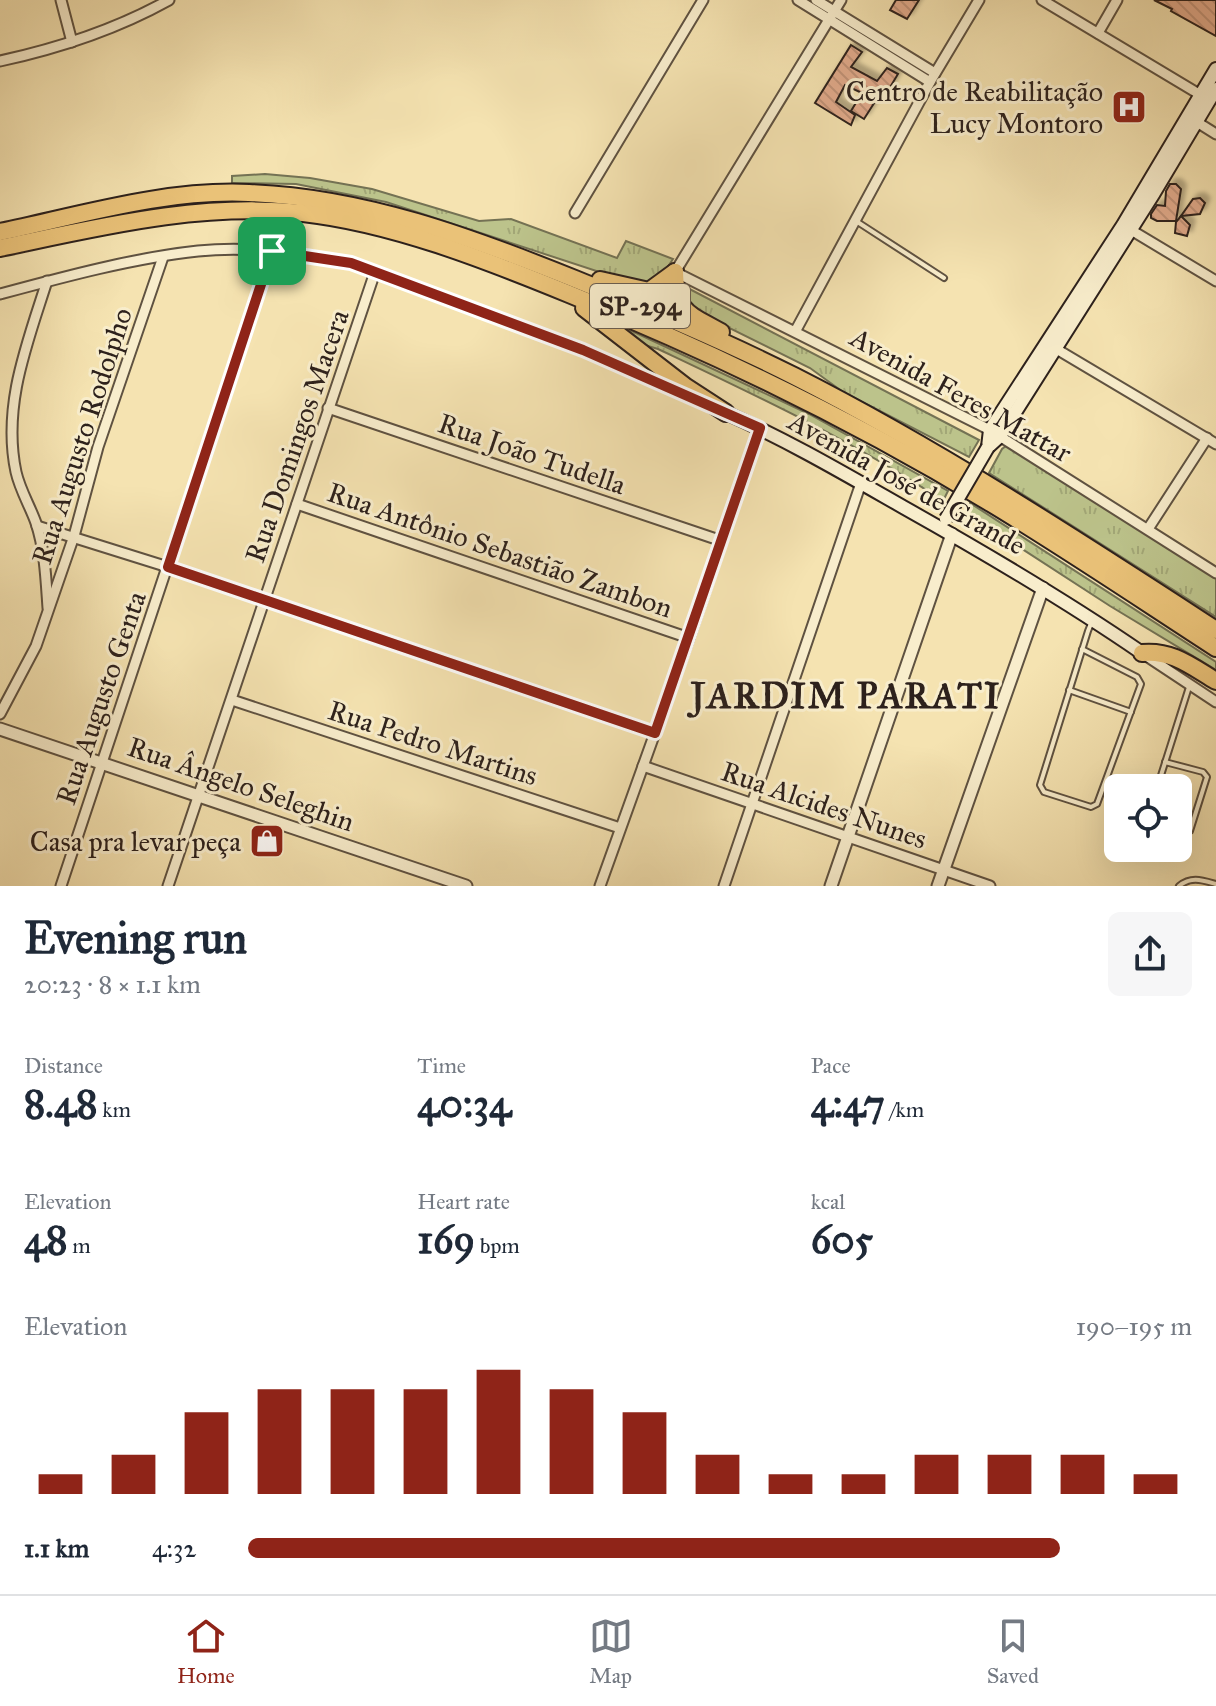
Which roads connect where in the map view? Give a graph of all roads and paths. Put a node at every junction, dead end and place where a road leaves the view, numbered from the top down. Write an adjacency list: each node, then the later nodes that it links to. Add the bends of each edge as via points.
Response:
1 (61, 0): 12 (street)
2 (169, 0): 12 (street, via 131,22)
3 (703, 0): 19 (street)
4 (798, 0): 10 (street)
5 (816, 0): 10 (street)
6 (841, 0): 10 (street)
7 (979, 0): 15 (street)
8 (1042, 0): 11 (street)
9 (1117, 0): 11 (street)
10 (831, 15): 15 (street); 29 (street)
11 (1098, 33): 16 (street)
12 (72, 42): 13 (street)
13 (0, 61)
14 (1216, 69): 16 (main road)
15 (933, 78): 20 (street)
16 (1209, 95): 17 (main road)
17 (1193, 120): 18 (street); 21 (main road)
18 (1216, 134)
19 (575, 213)
20 (854, 220): 30 (lane); 34 (street)
21 (1127, 228): 32 (street); 35 (main road)
22 (0, 232): 26 (highway, SP-294, via 181,196 274,194 382,212)
23 (0, 248): 28 (highway, SP-294, via 171,215 274,211 363,224)
24 (272, 251): 25 (street, Avenida José de Grande, via 199,251); 27 (street, Avenida José de Grande, via 351,263); 49 (street, Rua Augusto Genta)
25 (163, 257): 31 (street, Avenida José de Grande); 47 (street, Rua Augusto Rodolpho, via 98,447)
26 (528, 260): 29 (highway, via 641,291 656,288); 36 (highway, SP-294)
27 (375, 272): 37 (street, Rua Domingos Macera); 38 (street, Avenida José de Grande, via 583,350)
28 (515, 272): 38 (highway, via 600,319); 57 (highway, SP-294, via 736,366 884,442 992,504)
29 (675, 272): 34 (street, Avenida Feres Mattar); 36 (highway, via 681,306)
30 (944, 278)
31 (47, 281): 33 (street, Avenida José de Grande); 44 (street, via 12,413 16,475)
32 (1216, 281)
33 (0, 294)
34 (796, 330): 40 (street, Avenida Feres Mattar)
35 (1051, 346): 40 (main road); 41 (street)
36 (790, 374): 55 (highway, SP-294, via 1000,493)
37 (328, 408): 43 (street, Rua Domingos Macera); 48 (street, Rua João Tudella)
38 (726, 413): 39 (main road, Avenida José de Grande)
39 (760, 428): 42 (main road, Avenida José de Grande); 48 (street)
40 (995, 433): 45 (main road, bridge); 46 (street, Avenida Feres Mattar)
41 (1212, 441): 46 (street)
42 (861, 483): 45 (main road, Avenida José de Grande); 74 (street)
43 (297, 504): 52 (street, Rua Domingos Macera); 56 (street, Rua Antônio Sebastião Zambon)
44 (37, 526): 47 (street); 53 (street)
45 (946, 527): 51 (main road, Avenida José de Grande); 77 (street)
46 (1148, 529): 50 (street, Avenida Feres Mattar)
47 (74, 536): 49 (street); 53 (street, Rua Augusto Rodolpho)
48 (722, 541): 56 (street)
49 (168, 567): 52 (street); 69 (street, Rua Augusto Genta)
50 (1216, 573)
51 (1043, 588): 54 (main road, Avenida José de Grande); 78 (street)
52 (265, 600): 63 (street, Rua Domingos Macera); 68 (street)
53 (48, 611): 66 (street, Rua Augusto Rodolpho)
54 (1092, 619): 58 (lane); 59 (main road, Avenida José de Grande)
55 (1216, 630)
56 (689, 638): 68 (street)
57 (1216, 648)
58 (1082, 649): 62 (lane); 65 (lane, via 1140,680)
59 (1142, 653): 60 (highway, via 1174,655); 61 (street, Avenida José de Grande)
60 (1216, 681)
61 (1190, 685): 64 (street, Avenida José de Grande); 70 (lane)
62 (1069, 690): 65 (lane); 65 (lane, via 1040,785 1044,792 1085,807 1097,804)
63 (232, 700): 73 (street, Rua Domingos Macera); 76 (street, Rua Pedro Martins)
64 (1216, 702)
65 (1131, 712)
66 (0, 714)
67 (0, 729): 69 (street, Rua Ângelo Seleghin)
68 (655, 733): 71 (street)
69 (102, 762): 73 (street, Rua Ângelo Seleghin); 80 (street, Rua Augusto Genta)
70 (1165, 762): 72 (lane); 75 (lane, via 1207,777)
71 (643, 766): 74 (street, Rua Alcides Nunes); 76 (street)
72 (1161, 774)
73 (200, 797): 81 (street, Rua Domingos Macera); 82 (street, Rua Ângelo Seleghin)
74 (753, 803): 77 (street, Rua Alcides Nunes); 84 (street)
75 (1192, 825)
76 (620, 828): 83 (street)
77 (849, 836): 78 (street, Rua Alcides Nunes); 85 (street)
78 (943, 869): 86 (street); 87 (street, Rua Alcides Nunes)
79 (1216, 884): 88 (lane, via 1194,879)
80 (61, 886)
81 (168, 886)
82 (466, 886)
83 (600, 886)
84 (724, 886)
85 (831, 886)
86 (938, 886)
87 (990, 886)
88 (1179, 886)

